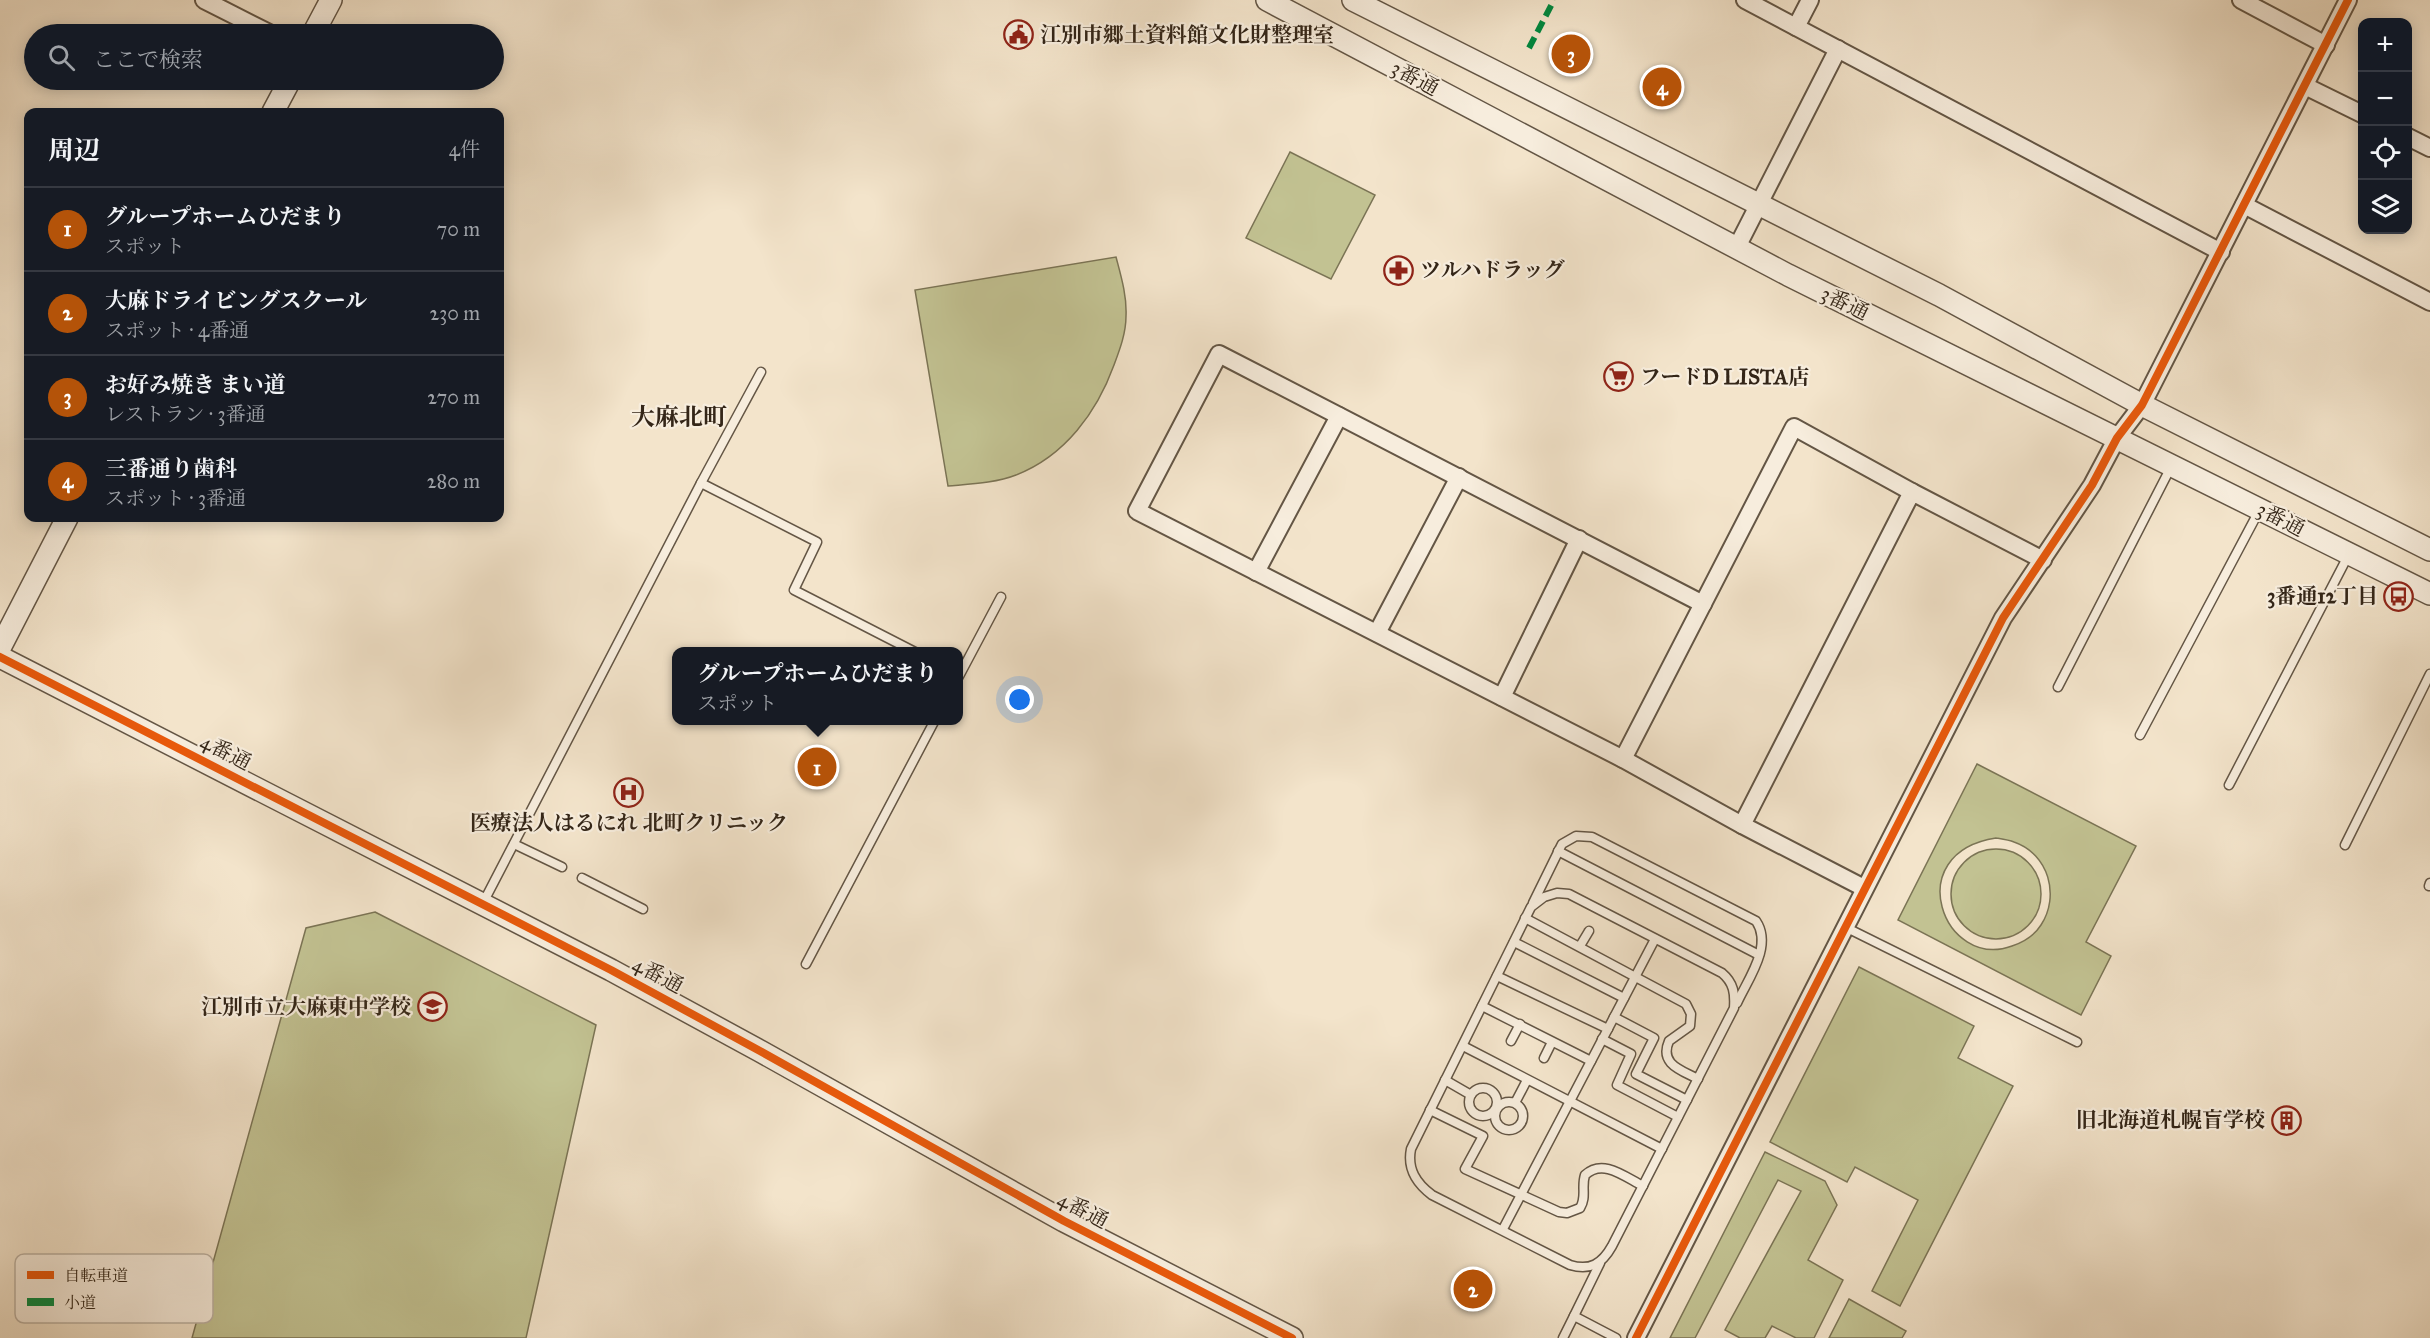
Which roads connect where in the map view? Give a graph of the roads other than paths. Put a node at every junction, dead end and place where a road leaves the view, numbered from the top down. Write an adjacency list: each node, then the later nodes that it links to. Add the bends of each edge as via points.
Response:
1 (204, 0): 9 (street)
2 (331, 0): 10 (street)
3 (1267, 0): 22 (street, 3番通)
4 (1353, 0): 21 (street, 3番通)
5 (1745, 0): 11 (street)
6 (1810, 0): 11 (street)
7 (2241, 0): 12 (street)
8 (2348, 0): 12 (street)
9 (251, 24)
10 (318, 24)
11 (1796, 27): 13 (street)
12 (2326, 45): 14 (street)
13 (1838, 49): 21 (street); 23 (street)
14 (2305, 86): 17 (street); 20 (street)
15 (285, 90): 16 (street)
16 (275, 108)
17 (2358, 112)
18 (2412, 139): 19 (street)
19 (2430, 148)
20 (2244, 205): 23 (street); 24 (street)
21 (1758, 206): 22 (street); 26 (street, 3番通, via 1939,295)
22 (1737, 247): 28 (street, 3番通)
23 (2221, 252): 26 (street)
24 (2430, 302)
25 (761, 372): 31 (lane)
26 (2142, 405): 28 (street); 36 (street, 3番通)
27 (1339, 416): 30 (street); 39 (street); 39 (street, via 1219,354 1137,511)
28 (2117, 438): 29 (street, 3番通); 38 (street)
29 (2172, 465): 33 (street, 3番通); 49 (lane)
30 (1459, 477): 35 (street); 43 (street)
31 (701, 483): 44 (lane, via 817,542 794,590); 56 (lane)
32 (1912, 492): 38 (street); 42 (street, via 1794,427); 55 (street)
33 (2260, 509): 37 (street, 3番通); 52 (lane)
34 (64, 522): 45 (street)
35 (1579, 539): 42 (street); 50 (street)
36 (2430, 550)
37 (2350, 554): 40 (street, 3番通); 54 (lane)
38 (2043, 560): 61 (street, via 2003,618)
39 (1256, 572): 43 (street)
40 (2430, 594)
41 (1001, 597): 47 (lane)
42 (1703, 603): 53 (street)
43 (1377, 633): 50 (street)
44 (907, 647)
45 (0, 648)
46 (0, 657): 62 (street, 4番通)
47 (963, 668)
48 (2430, 674): 57 (lane)
49 (2058, 687)
50 (1502, 697): 53 (street)
51 (932, 725): 71 (lane)
52 (2140, 735)
53 (1623, 759): 55 (street)
54 (2229, 785)
55 (1742, 825): 61 (street)
56 (514, 844): 59 (lane); 62 (lane)
57 (2345, 845)
58 (1558, 851): 64 (lane); 70 (lane); 70 (lane, via 1576,836 1592,837 1756,921 1763,936)
59 (562, 867)
60 (582, 878): 63 (lane)
61 (1864, 888): 65 (street)
62 (483, 903): 103 (street, 4番通, via 760,1051 1064,1221)
63 (643, 909)
64 (1527, 915): 67 (lane, via 1544,897 1569,894); 68 (lane); 69 (lane)
65 (1845, 927): 83 (lane); 106 (street)
66 (1588, 931): 69 (lane)
67 (1655, 939): 73 (lane); 76 (lane, via 1728,978 1735,993)
68 (1514, 942): 72 (lane); 74 (lane)
69 (1580, 946): 73 (lane)
70 (1759, 955): 76 (lane)
71 (806, 964)
72 (1497, 976): 75 (lane); 79 (lane)
73 (1635, 976): 74 (lane); 87 (lane, via 1689,1008 1690,1026 1669,1041 1666,1054 1670,1064)
74 (1624, 998): 77 (lane)
75 (1482, 1006): 78 (lane); 84 (lane)
76 (1734, 1008): 87 (lane)
77 (1614, 1017): 79 (lane); 91 (lane, via 1654,1038 1636,1074)
78 (1520, 1024): 81 (lane); 82 (lane)
79 (1608, 1029): 80 (lane)
80 (1602, 1039): 86 (lane); 96 (lane, via 1631,1054 1617,1084)
81 (1511, 1041)
82 (1552, 1042): 85 (lane); 86 (lane)
83 (2077, 1042)
84 (1462, 1046): 88 (lane); 89 (lane)
85 (1544, 1058)
86 (1591, 1061): 92 (lane)
87 (1698, 1079): 91 (lane)
88 (1445, 1080): 90 (lane); 94 (lane)
89 (1527, 1080): 92 (lane); 93 (lane)
90 (1471, 1095): 95 (lane, via 1474,1112 1487,1116); 95 (lane, via 1478,1089 1491,1090 1498,1102)
91 (1687, 1100): 96 (lane)
92 (1571, 1102): 97 (lane); 99 (lane)
93 (1515, 1103): 95 (lane, via 1506,1101); 95 (lane, via 1522,1109 1523,1119 1515,1129 1501,1128 1495,1120)
94 (1430, 1110): 99 (lane, via 1483,1136 1466,1169); 100 (lane, via 1411,1149 1409,1161 1416,1180 1432,1195)
95 (1495, 1110)
96 (1678, 1117): 97 (lane)
97 (1662, 1149): 98 (lane)
98 (1643, 1186): 99 (lane, via 1600,1167 1585,1175 1583,1203 1574,1212 1559,1212); 101 (lane)
99 (1520, 1195): 100 (lane)
100 (1503, 1229): 101 (lane, via 1570,1265 1587,1268)
101 (1602, 1260): 102 (lane)
102 (1574, 1316): 104 (lane); 105 (lane)
103 (1292, 1338)
104 (1563, 1338)
105 (1616, 1338)
106 (1636, 1338)

